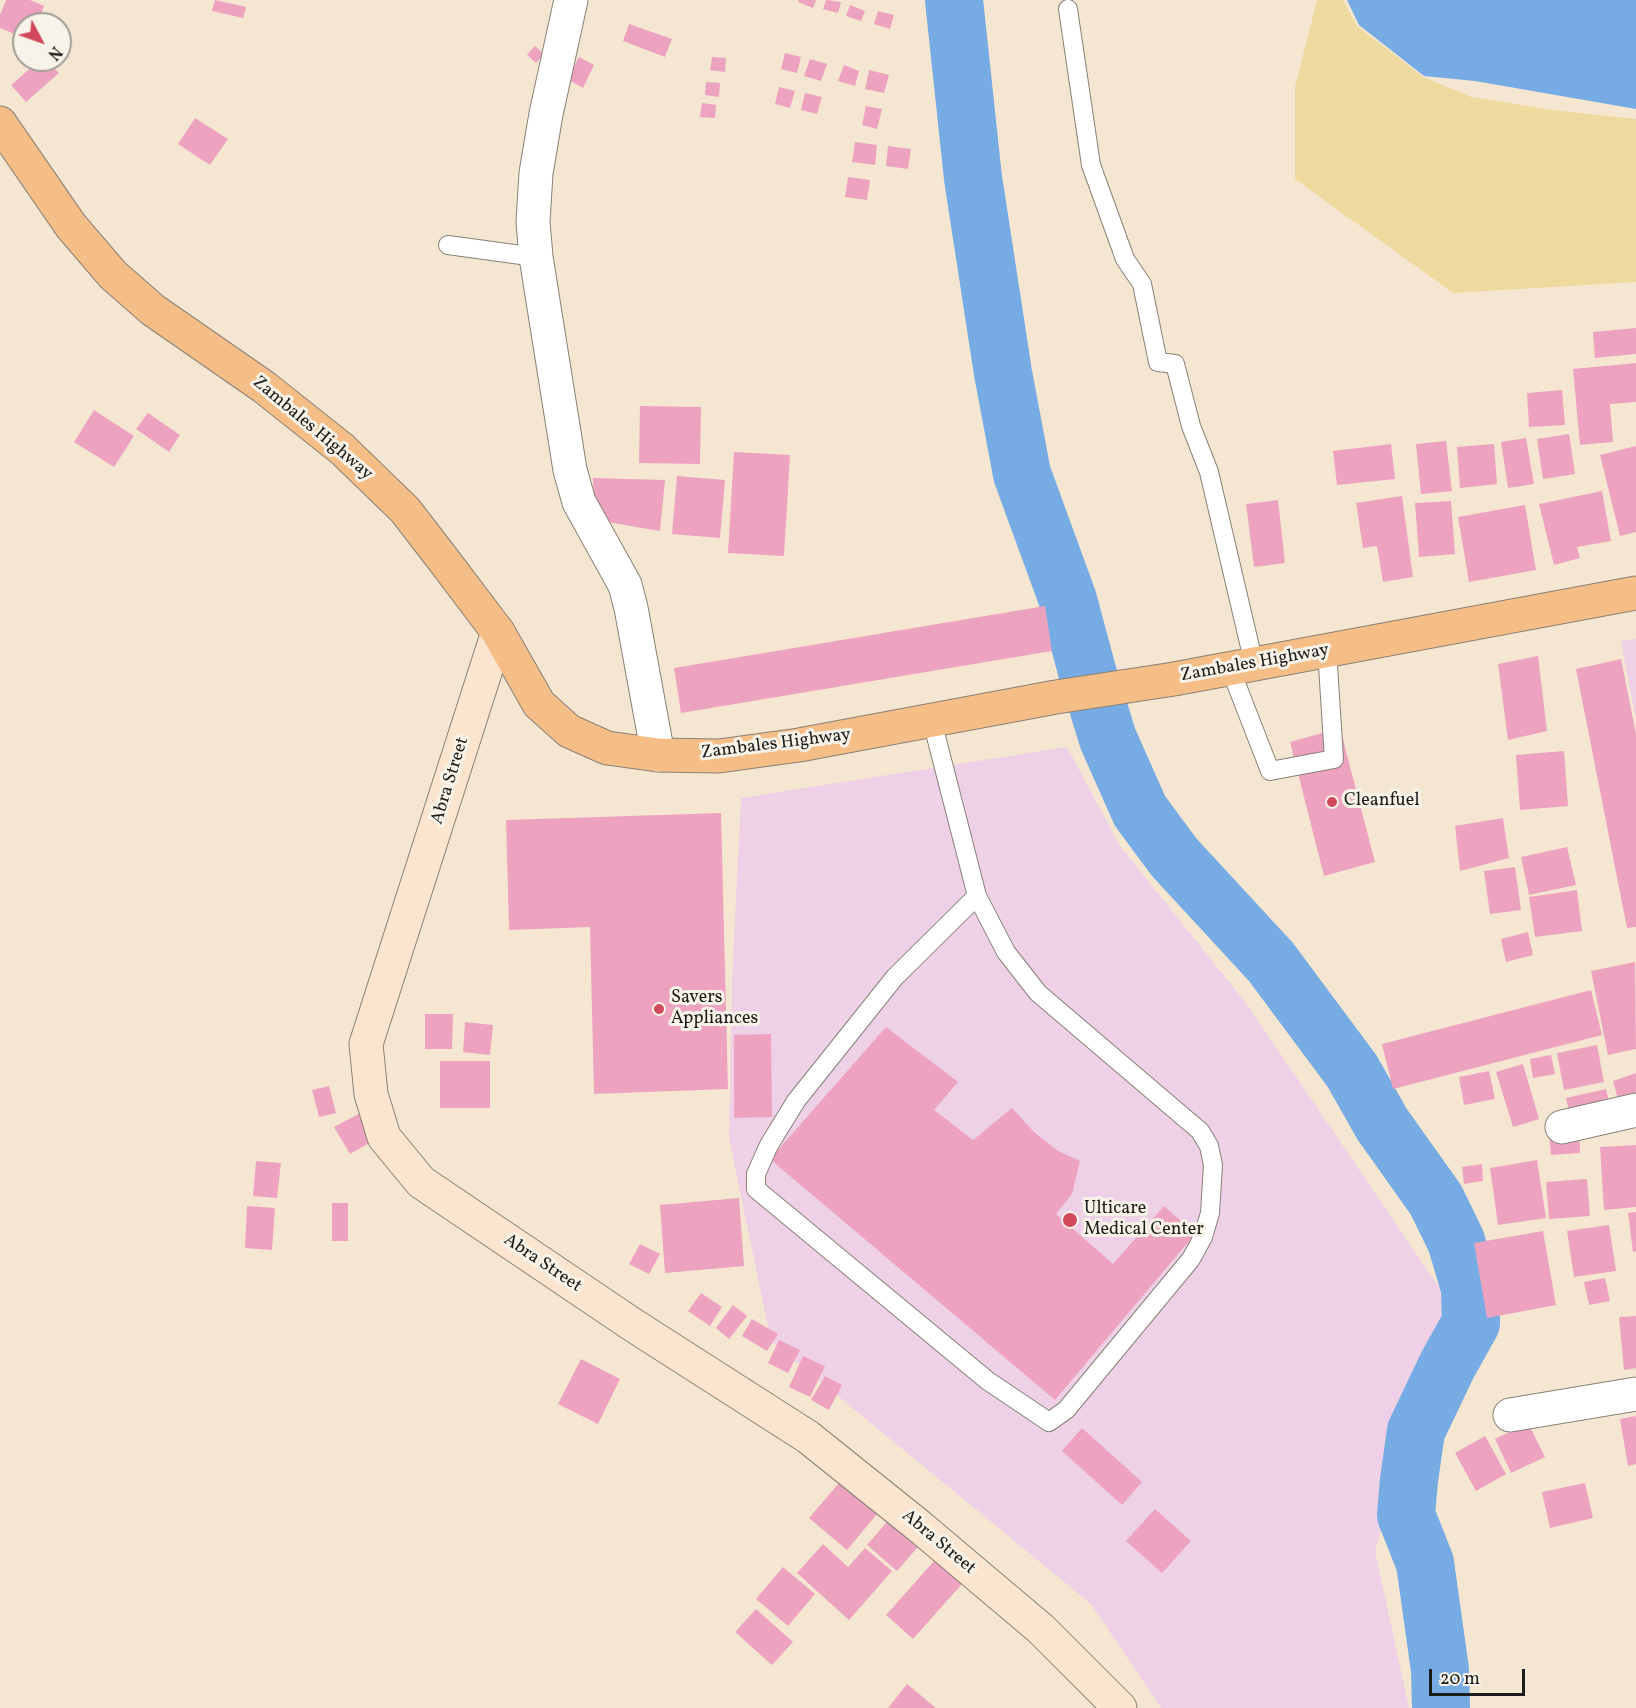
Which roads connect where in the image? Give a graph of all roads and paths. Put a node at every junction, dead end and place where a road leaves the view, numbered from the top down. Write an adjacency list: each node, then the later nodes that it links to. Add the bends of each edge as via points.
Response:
1 (570, 0): 5 (street, via 536,173)
2 (1068, 9): 9 (lane, via 1091,165 1125,259 1142,284 1158,362 1175,364 1191,426 1209,472)
3 (0, 123): 7 (main road, Zambales Highway, via 71,226 113,275 153,310 264,387 342,449 405,510)
4 (448, 245): 5 (lane)
5 (536, 257): 11 (street, via 570,470 579,502 625,585)
6 (1636, 593): 8 (main road, Zambales Highway)
7 (498, 632): 11 (main road, Zambales Highway, via 539,704 569,731 607,748); 17 (street, Abra Street, via 366,1044 371,1094 384,1137 421,1182 808,1437 1041,1629)
8 (1327, 651): 9 (main road, Zambales Highway); 9 (lane, via 1334,759 1270,771)
9 (1242, 666): 10 (main road, Zambales Highway)
10 (932, 722): 11 (main road, Zambales Highway, via 731,754); 12 (lane)
11 (658, 755)
12 (977, 896): 12 (lane, via 1006,952 1038,993 1200,1131 1209,1146 1213,1165 1210,1214 1191,1259 1066,1410 1049,1422 988,1381 756,1189 756,1174 795,1101 895,977)
13 (1636, 1110): 14 (street)
14 (1562, 1127)
15 (1636, 1394): 16 (street)
16 (1510, 1414)
17 (1120, 1708)

